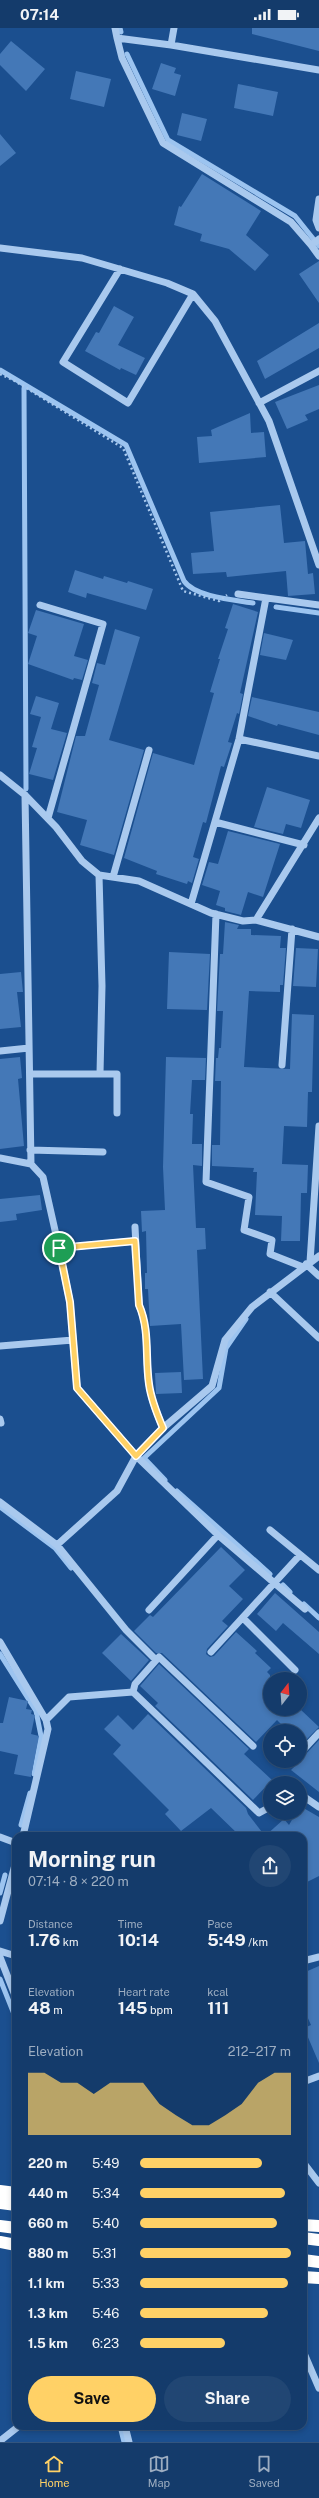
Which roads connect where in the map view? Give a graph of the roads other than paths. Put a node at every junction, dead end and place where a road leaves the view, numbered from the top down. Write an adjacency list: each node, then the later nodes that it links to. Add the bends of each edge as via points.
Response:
1 (115, 28): 3 (street)
2 (174, 28): 4 (street)
3 (117, 38): 4 (street); 8 (street, via 122,58 163,143 291,222)
4 (171, 45): 5 (street)
5 (319, 70)
6 (319, 199): 7 (street, via 316,220)
7 (319, 228)
8 (315, 242): 10 (street)
9 (0, 248): 11 (street, via 82,258)
10 (319, 256)
11 (120, 269): 12 (street); 12 (street, via 63,362 128,403)
12 (193, 294): 14 (street, via 215,321)
13 (319, 371): 14 (street)
14 (259, 403): 15 (street, via 269,421 289,475)
15 (319, 565)
16 (238, 594): 17 (street)
17 (266, 598): 19 (street); 20 (street)
18 (40, 605): 25 (street, via 103,624)
19 (319, 605)
20 (239, 739): 22 (street); 27 (street)
21 (149, 750): 30 (street)
22 (319, 756)
23 (0, 775): 24 (street)
24 (25, 795): 25 (street); 36 (street)
25 (48, 818): 29 (street, via 82,861)
26 (319, 818): 28 (street)
27 (215, 822): 28 (street); 31 (street)
28 (304, 844): 33 (street)
29 (98, 875): 30 (street); 40 (street, via 102,986)
30 (113, 877): 31 (street, via 139,881)
31 (192, 904): 32 (street)
32 (216, 914): 33 (street, via 243,921); 51 (street, via 206,1182 249,1197 244,1230 272,1240 270,1254)
33 (256, 920): 34 (street)
34 (292, 928): 35 (street); 38 (street)
35 (319, 937)
36 (29, 1048): 37 (street); 39 (street)
37 (0, 1051)
38 (282, 1065)
39 (30, 1074): 40 (street); 43 (street)
40 (100, 1074): 41 (street, via 117,1074)
41 (117, 1113)
42 (319, 1126): 51 (street)
43 (30, 1150): 44 (street); 46 (street)
44 (103, 1152)
45 (0, 1158): 46 (street)
46 (31, 1164): 49 (street, via 43,1177)
47 (135, 1226): 48 (street)
48 (135, 1241): 49 (street); 57 (street, via 139,1305 143,1314 147,1342 149,1384)
49 (59, 1248): 55 (street, via 70,1302)
50 (319, 1256): 51 (street)
51 (306, 1264): 52 (street); 53 (street)
52 (319, 1276)
53 (270, 1292): 54 (street); 57 (street, via 252,1307 224,1340 212,1386)
54 (319, 1338)
55 (73, 1340): 56 (street); 58 (street, via 77,1388)
56 (0, 1346)
57 (163, 1428): 58 (street)
58 (136, 1456): 61 (street); 62 (street, via 118,1491)
59 (0, 1502): 62 (street)
60 (270, 1530): 63 (street)
61 (218, 1535): 65 (street); 67 (street)
62 (57, 1545): 71 (street)
63 (300, 1555): 64 (street); 65 (street)
64 (319, 1570)
65 (275, 1582): 66 (street); 68 (street)
66 (305, 1609)
67 (149, 1610)
68 (243, 1618): 70 (street); 72 (street)
69 (0, 1642): 74 (street)
70 (211, 1652)
71 (155, 1662): 73 (street, via 135,1684); 76 (street, via 159,1657)
72 (295, 1670)
73 (133, 1692): 74 (street, via 69,1697); 80 (street, via 259,1812)
74 (46, 1720): 81 (street, via 48,1729)
75 (319, 1733): 77 (street)
76 (253, 1746)
77 (307, 1746)
78 (307, 1799): 79 (street)
79 (319, 1807)
80 (263, 1811)
81 (26, 1832)
82 (0, 1837): 83 (street)
83 (12, 1842)
84 (12, 1876): 85 (street)
85 (0, 1921)
86 (0, 1951): 87 (street)
87 (12, 1955)
88 (0, 1957): 91 (street)
89 (319, 1957): 90 (street)
90 (307, 1960)
91 (12, 1988)
92 (319, 2076): 93 (street)
93 (307, 2080)
94 (307, 2167): 95 (street)
95 (319, 2183)
96 (0, 2191): 97 (highway)
97 (12, 2192)
98 (0, 2203): 99 (highway)
99 (12, 2204)
100 (307, 2225): 102 (highway)
101 (0, 2226): 103 (highway)
102 (319, 2226)
103 (12, 2228)
104 (307, 2238): 105 (highway)
105 (319, 2240)
106 (0, 2242): 107 (highway)
107 (12, 2244)
108 (307, 2260): 109 (highway)
109 (319, 2262)
110 (307, 2277): 111 (highway)
111 (319, 2278)
112 (307, 2366): 113 (street)
113 (319, 2388)
114 (13, 2430): 116 (street)
115 (127, 2430): 117 (street)
116 (0, 2441)
117 (129, 2442)

